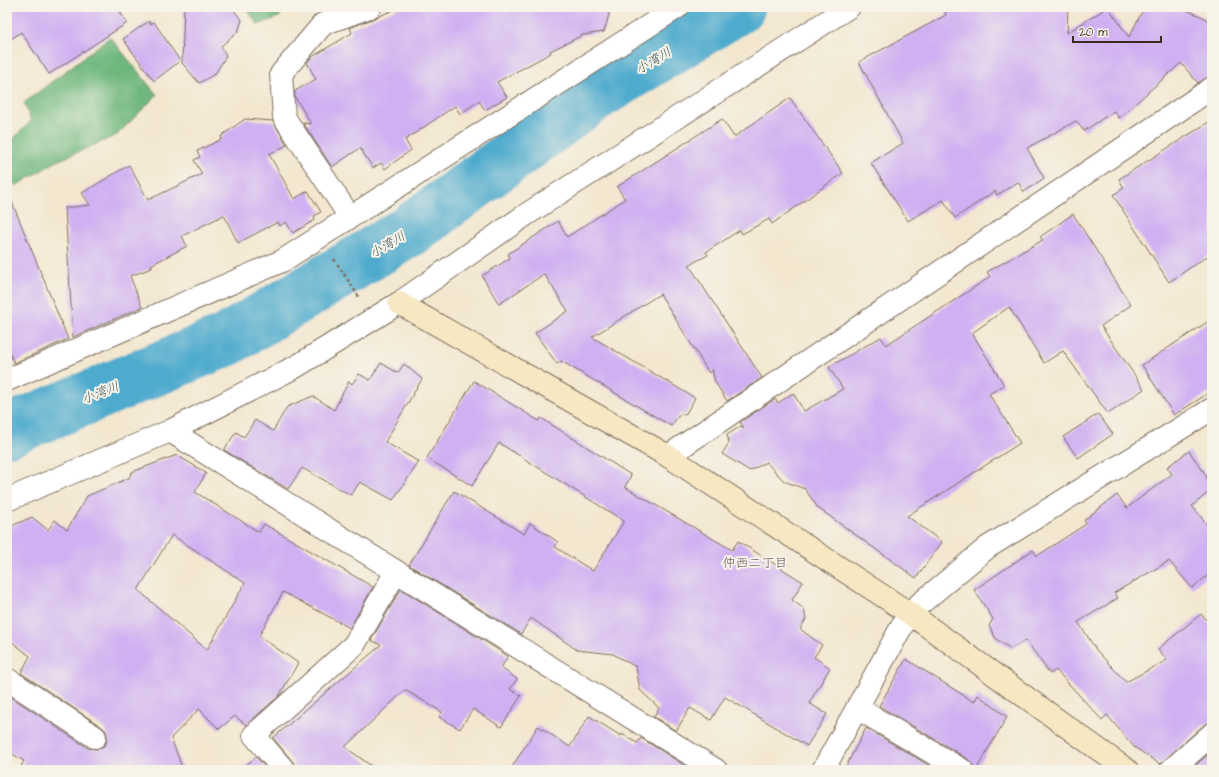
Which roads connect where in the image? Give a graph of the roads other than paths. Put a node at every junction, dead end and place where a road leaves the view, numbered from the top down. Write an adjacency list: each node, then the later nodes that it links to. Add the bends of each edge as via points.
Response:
1 (370, 7): 5 (street, via 323,24 281,74 284,117)
2 (678, 7): 5 (street)
3 (849, 7): 6 (street, via 527,214)
4 (1212, 88): 10 (street)
5 (350, 217): 7 (street, via 282,261)
6 (399, 303): 9 (street, via 296,366); 10 (street)
7 (7, 380)
8 (1212, 409): 13 (street, via 988,547)
9 (170, 431): 11 (street); 12 (street)
10 (668, 456): 13 (street)
11 (7, 500)
12 (396, 572): 18 (street, via 354,645 254,735); 19 (street)
13 (910, 613): 15 (street); 22 (street)
14 (7, 679): 17 (street)
15 (857, 708): 20 (street); 21 (street)
16 (1212, 734): 23 (street)
17 (95, 737)
18 (284, 770)
19 (716, 770)
20 (824, 770)
21 (962, 770)
22 (1127, 770)
23 (1171, 770)

